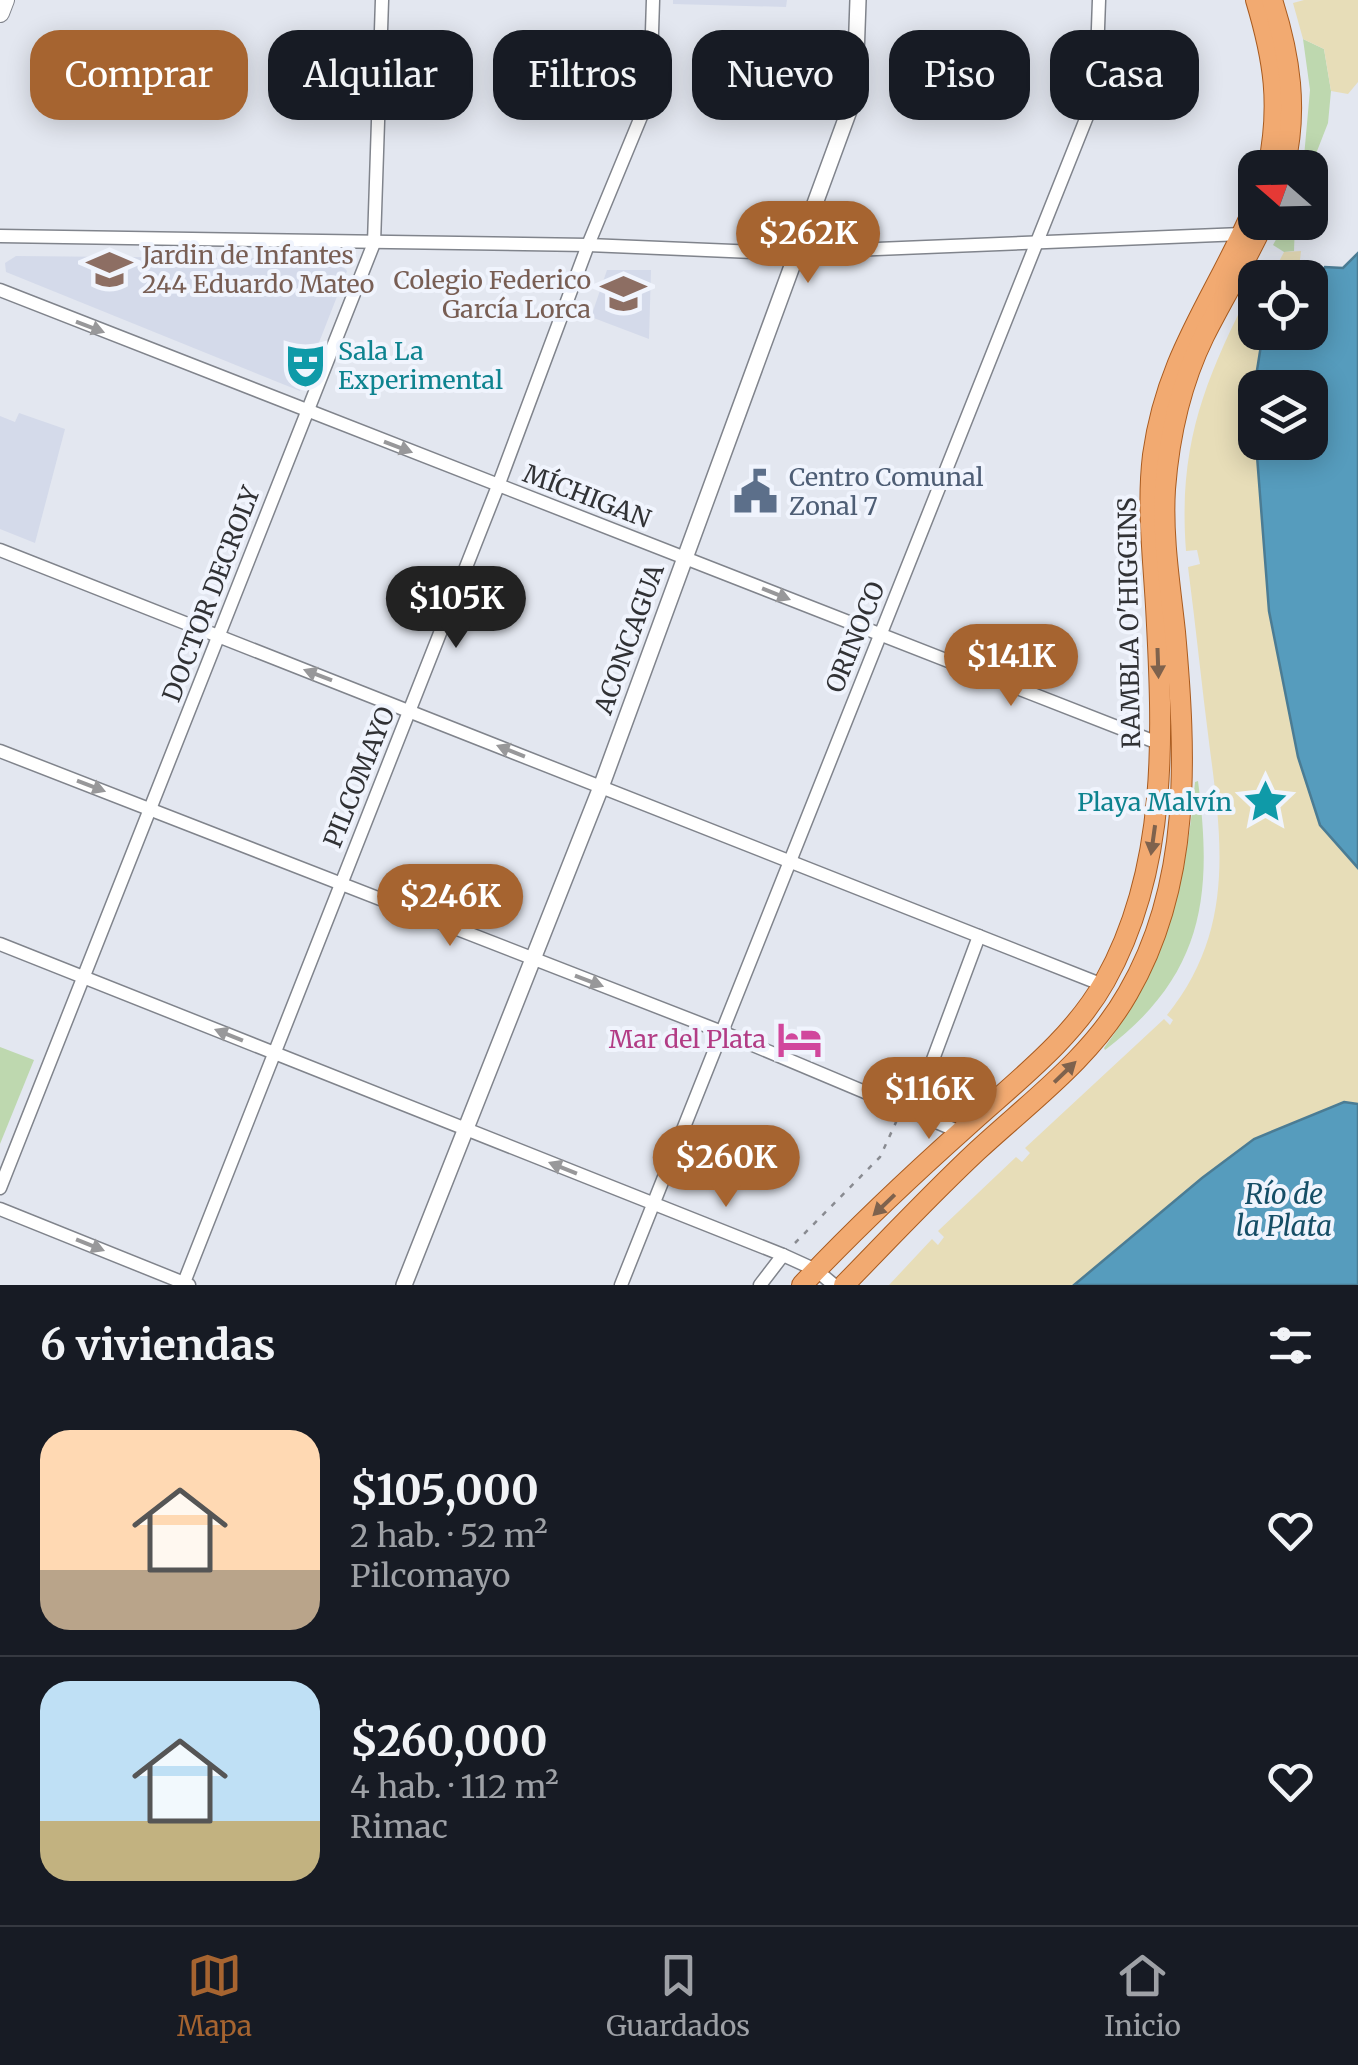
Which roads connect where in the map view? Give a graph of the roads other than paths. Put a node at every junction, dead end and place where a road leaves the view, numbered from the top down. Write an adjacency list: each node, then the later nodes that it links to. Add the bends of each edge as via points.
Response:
1 (5, 0): 8 (main road)
2 (382, 0): 16 (street, DOCTOR DECROLY)
3 (652, 0): 17 (street, PILCOMAYO, via 650,95)
4 (858, 0): 18 (street, ACONCAGUA, via 853,97)
5 (1099, 0): 15 (street, ORINOCO, via 1095,94)
6 (1256, 0): 9 (main road, via 1276,82)
7 (1272, 0): 10 (main road, via 1292,98)
8 (0, 13)
9 (1270, 150)
10 (1287, 150)
11 (1238, 234): 15 (street)
12 (0, 236): 16 (street)
13 (1239, 240): 27 (main road, RAMBLA O'HIGGINS, one-way to 27, via 1180,353 1154,455)
14 (1255, 240): 53 (main road, RAMBLA O'HIGGINS, one-way to 14, via 1075,1063 1122,1002 1151,944 1176,858 1184,780 1166,549 1169,455 1194,358)
15 (1037, 241): 18 (street); 24 (street, ORINOCO)
16 (374, 243): 17 (street); 20 (street, DOCTOR DECROLY)
17 (588, 245): 18 (street); 21 (street, PILCOMAYO)
18 (797, 252): 23 (street, ACONCAGUA)
19 (0, 290): 20 (street, MÍCHIGAN, one-way to 20)
20 (307, 411): 21 (street, MÍCHIGAN, one-way to 21); 25 (street, DOCTOR DECROLY)
21 (498, 486): 23 (street, MÍCHIGAN); 26 (street, PILCOMAYO)
22 (0, 550): 25 (street)
23 (686, 558): 24 (street, MÍCHIGAN, one-way to 24); 29 (street, ACONCAGUA)
24 (880, 635): 27 (street, MÍCHIGAN); 31 (street, ORINOCO)
25 (219, 636): 26 (street, one-way to 25); 30 (street, DOCTOR DECROLY)
26 (409, 711): 29 (street, one-way to 26); 32 (street, PILCOMAYO)
27 (1158, 743): 37 (main road, RAMBLA O'HIGGINS, one-way to 37, via 1149,865)
28 (0, 751): 30 (street, one-way to 30)
29 (602, 787): 31 (street); 35 (street, ACONCAGUA)
30 (150, 810): 32 (street); 36 (street, DOCTOR DECROLY)
31 (790, 861): 33 (street); 38 (street, ORINOCO)
32 (341, 883): 35 (street); 39 (street, PILCOMAYO)
33 (979, 936): 37 (street); 40 (street)
34 (0, 944): 36 (street)
35 (532, 958): 38 (street, one-way to 38); 41 (street, ACONCAGUA)
36 (82, 976): 39 (street, one-way to 36); 43 (street, DOCTOR DECROLY)
37 (1103, 985): 42 (main road, RAMBLA O'HIGGINS, via 1078,1021)
38 (722, 1032): 40 (street); 44 (street, ORINOCO)
39 (274, 1053): 41 (street); 48 (street, PILCOMAYO)
40 (913, 1114): 42 (street)
41 (465, 1129): 44 (street, one-way to 41); 49 (street, ACONCAGUA)
42 (960, 1132): 47 (main road, RAMBLA O'HIGGINS, one-way to 47)
43 (0, 1188)
44 (654, 1204): 46 (street); 50 (street, ORINOCO)
45 (0, 1209): 48 (street, one-way to 48)
46 (784, 1256): 47 (street); 51 (street)
47 (809, 1277): 52 (street)
48 (185, 1284)
49 (404, 1285)
50 (622, 1285)
51 (760, 1285)
52 (834, 1285)
53 (844, 1285)

